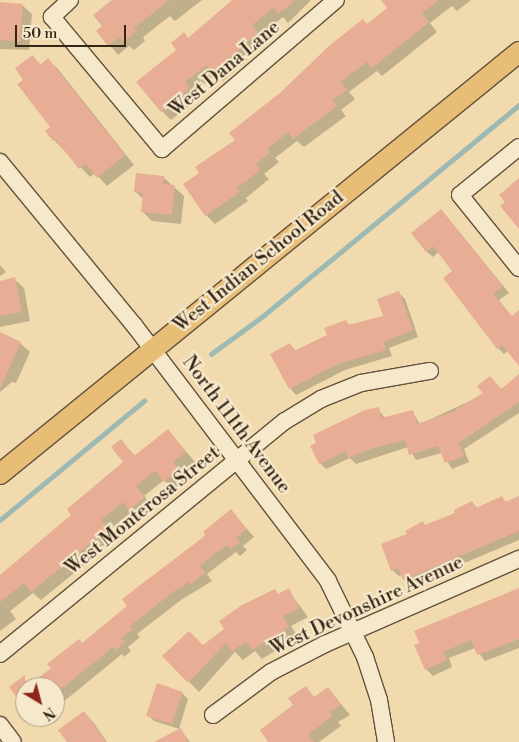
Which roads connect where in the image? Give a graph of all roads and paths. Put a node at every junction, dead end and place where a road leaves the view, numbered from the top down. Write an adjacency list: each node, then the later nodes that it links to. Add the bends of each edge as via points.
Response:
1 (70, 0): 2 (street, West Dana Lane, via 52,17 162,149)
2 (336, 0)
3 (519, 52): 7 (main road, West Indian School Road)
4 (519, 147): 6 (street, via 460,195)
5 (0, 162): 7 (street, North 111th Avenue)
6 (519, 268)
7 (152, 349): 9 (street, North 111th Avenue); 10 (main road, West Indian School Road)
8 (430, 371): 9 (street, West Monterosa Street, via 384,378 341,390 285,421)
9 (237, 459): 12 (street, North 111th Avenue, via 328,581); 13 (street, West Monterosa Street)
10 (0, 474)
11 (519, 559): 12 (street, West Devonshire Avenue)
12 (354, 630): 14 (street, West Devonshire Avenue, via 271,672); 17 (street, North 111th Avenue, via 373,679)
13 (0, 654)
14 (213, 715)
15 (0, 724): 16 (street)
16 (13, 742)
17 (386, 742)

